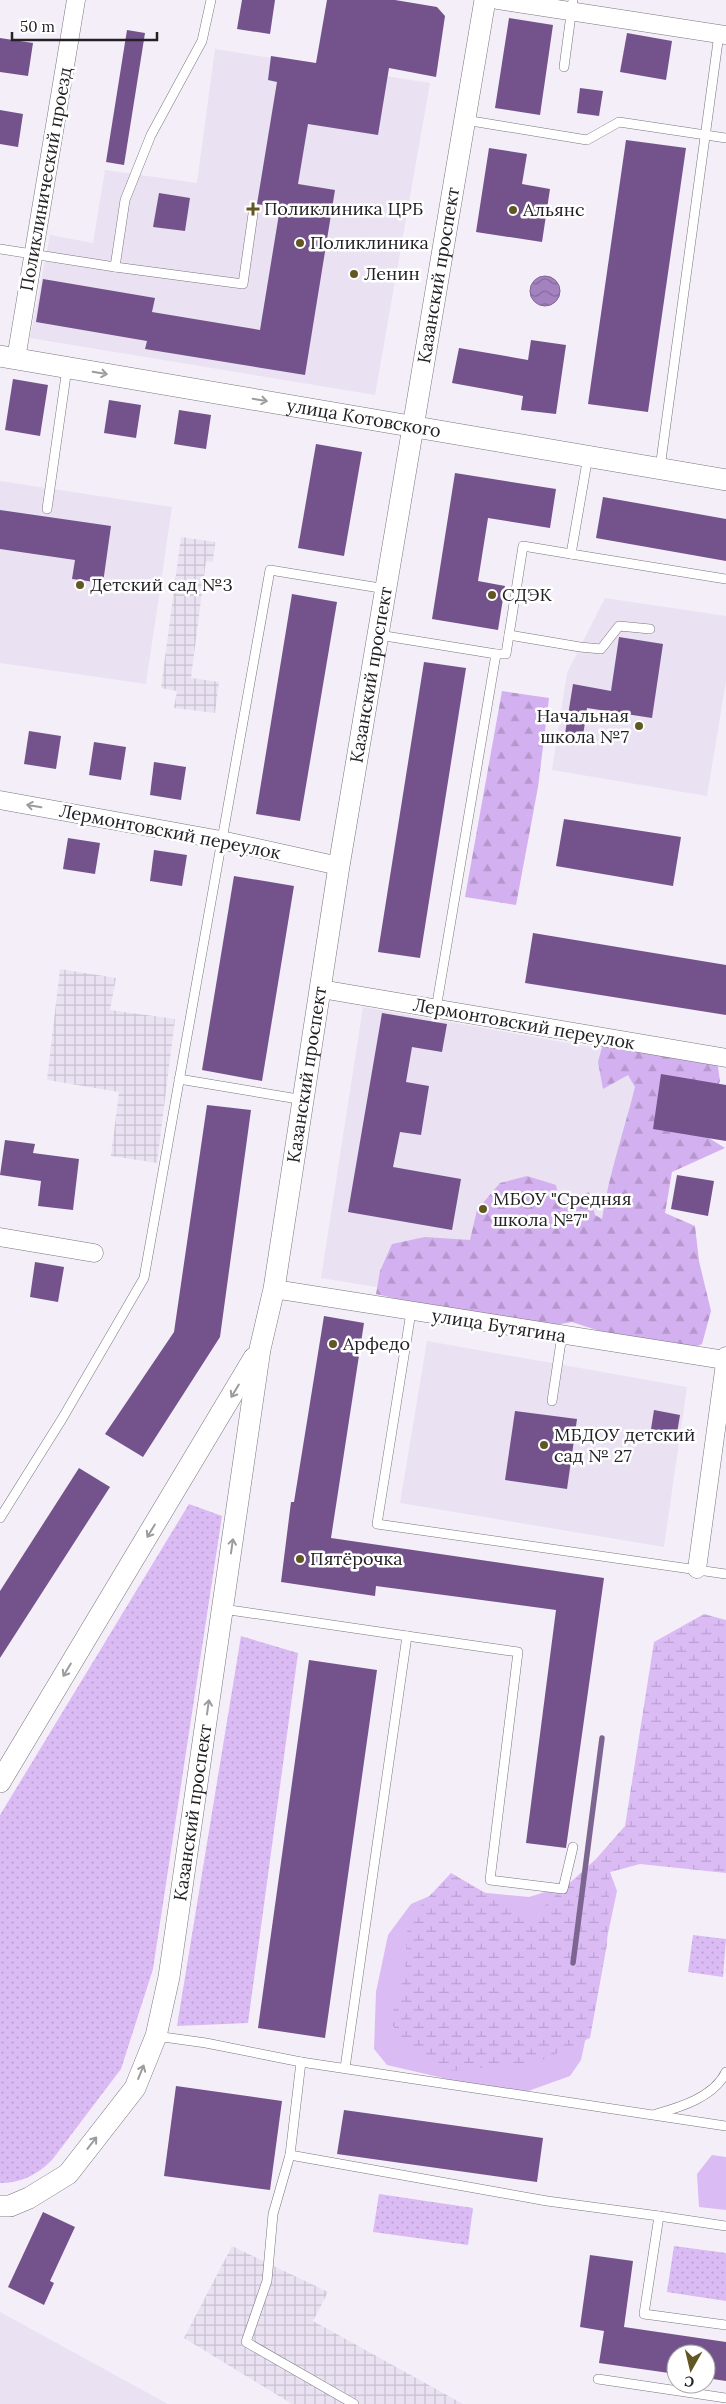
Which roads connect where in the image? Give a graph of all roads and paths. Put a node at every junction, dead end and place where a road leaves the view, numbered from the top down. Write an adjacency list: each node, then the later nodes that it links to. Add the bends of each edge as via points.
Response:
1 (76, 0): 13 (street, Поликлинический проезд)
2 (210, 0): 14 (lane, via 202,41 151,135 125,200)
3 (485, 0): 8 (street, Казанский проспект)
4 (498, 0): 5 (street)
5 (572, 5): 6 (street); 7 (lane)
6 (722, 34): 9 (lane)
7 (564, 67)
8 (465, 120): 9 (lane, via 587,140 619,122); 17 (street, Казанский проспект)
9 (705, 135): 10 (lane); 19 (lane)
10 (726, 138)
11 (254, 214): 14 (lane, via 244,284)
12 (0, 249): 13 (lane)
13 (33, 255): 14 (lane); 15 (street, Поликлинический проезд)
14 (115, 268)
15 (8, 358): 16 (street, улица Котовского)
16 (67, 367): 17 (street, улица Котовского, one-way to 17); 21 (lane)
17 (415, 427): 18 (street, улица Котовского); 24 (street, Казанский проспект)
18 (588, 456): 19 (street, улица Котовского); 22 (lane)
19 (660, 468): 20 (street, улица Котовского)
20 (726, 480)
21 (47, 509)
22 (571, 554): 23 (lane); 27 (lane, via 523,546)
23 (726, 579)
24 (386, 589): 26 (street, Казанский проспект); 30 (lane, via 270,570)
25 (650, 629): 27 (lane, via 619,626 601,648)
26 (379, 635): 28 (lane); 31 (street, Казанский проспект)
27 (509, 635): 28 (lane, via 506,654)
28 (496, 654): 33 (lane)
29 (0, 800): 30 (street, Лермонтовский переулок, one-way to 29)
30 (221, 840): 31 (street, Лермонтовский переулок); 35 (lane)
31 (340, 866): 32 (street, Казанский проспект)
32 (321, 989): 33 (street, Лермонтовский переулок); 36 (street, Казанский проспект)
33 (436, 1009): 34 (street, Лермонтовский переулок)
34 (726, 1058)
35 (179, 1079): 36 (lane); 45 (lane, via 144,1278)
36 (304, 1100): 39 (street, Казанский проспект)
37 (0, 1237): 38 (street)
38 (94, 1253)
39 (274, 1289): 40 (street, улица Бутягина); 42 (street, Казанский проспект)
40 (411, 1312): 41 (street, улица Бутягина); 46 (lane, via 377,1524 682,1570)
41 (562, 1335): 43 (street, улица Бутягина); 44 (lane)
42 (260, 1350): 48 (street, Казанский проспект, one-way to 42); 50 (street, Казанский проспект, one-way to 50)
43 (726, 1359): 46 (street)
44 (552, 1401)
45 (0, 1518)
46 (697, 1569): 47 (lane)
47 (726, 1574)
48 (222, 1609): 49 (lane); 52 (street, Казанский проспект, one-way to 48, via 169,1977)
49 (407, 1636): 51 (lane, via 518,1652 490,1880 563,1889); 54 (lane)
50 (0, 1782)
51 (573, 1847)
52 (156, 2036): 53 (lane); 59 (street, Казанский проспект, one-way to 52, via 10,2206 29,2198 68,2174 135,2088)
53 (300, 2062): 54 (lane); 58 (lane)
54 (345, 2068): 56 (lane)
55 (726, 2072): 56 (lane, via 708,2092 680,2107)
56 (654, 2115): 57 (lane)
57 (726, 2126)
58 (290, 2155): 60 (lane, via 546,2201); 65 (lane, via 273,2214 267,2281 246,2342)
59 (0, 2206)
60 (659, 2216): 61 (lane); 62 (lane, via 644,2314)
61 (726, 2226)
62 (726, 2325)
63 (598, 2379): 64 (lane)
64 (726, 2398)
65 (354, 2404)

